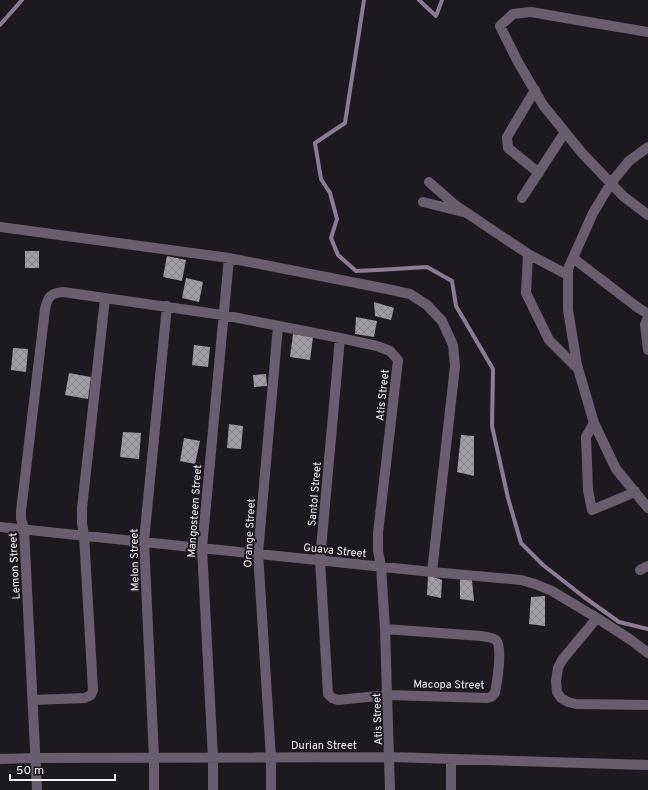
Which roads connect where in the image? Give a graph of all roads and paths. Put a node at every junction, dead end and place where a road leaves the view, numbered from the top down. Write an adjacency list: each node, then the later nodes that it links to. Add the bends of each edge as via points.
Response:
1 (648, 32): 2 (street, via 531,12 513,14 500,26)
2 (535, 90): 3 (street); 5 (street, via 507,137 508,148)
3 (565, 132): 5 (street); 7 (street)
4 (648, 147): 7 (street, via 629,161)
5 (539, 173): 8 (street)
6 (429, 182): 10 (street)
7 (611, 183): 11 (street, via 622,196); 15 (street, via 593,213)
8 (522, 198)
9 (423, 202): 10 (street)
10 (469, 214): 13 (street)
11 (648, 215)
12 (0, 227): 14 (street)
13 (528, 254): 16 (street); 26 (street, via 526,293 549,340)
14 (229, 258): 21 (street, Mangosteen Street); 38 (street, via 410,294 427,305 442,321 453,345 455,366)
15 (573, 258): 16 (street); 20 (street)
16 (568, 275): 26 (street, via 568,310)
17 (50, 296): 18 (street, Atis Street, via 56,292 63,292); 31 (street, Lemon Street, via 45,309 21,511)
18 (105, 298): 19 (street, Atis Street); 32 (street, via 82,508)
19 (167, 306): 21 (street, Atis Street); 33 (street, Melon Street)
20 (648, 314)
21 (223, 315): 23 (street, Atis Street); 34 (street, Mangosteen Street)
22 (648, 317): 25 (street, via 645,325)
23 (278, 326): 24 (street, Atis Street); 35 (street, Orange Street)
24 (340, 338): 36 (street, Santol Street); 37 (street, Atis Street, via 377,346 390,351 398,360 378,533)
25 (648, 350)
26 (578, 370): 27 (street)
27 (594, 423): 28 (street, via 616,468); 28 (street, via 586,437 588,490 592,510)
28 (635, 491): 29 (street)
29 (648, 508)
30 (0, 526): 31 (street, Guava Street)
31 (24, 529): 32 (street, Guava Street); 44 (street, Lemon Street)
32 (84, 535): 33 (street, Guava Street); 44 (street, via 93,690 91,695 85,698)
33 (144, 542): 34 (street, Guava Street); 48 (street, Melon Street)
34 (202, 548): 35 (street, Guava Street); 49 (street, Mangosteen Street)
35 (258, 554): 36 (street, Guava Street); 50 (street, Orange Street)
36 (320, 560): 37 (street, Guava Street); 43 (street, Santol Street, via 327,689)
37 (381, 566): 38 (street, Guava Street); 40 (street, Atis Street)
38 (432, 572): 39 (street, Guava Street, via 521,580 552,591)
39 (597, 618): 41 (street, Guava Street); 45 (street, via 562,660 558,668 557,692 561,698 576,704)
40 (386, 629): 42 (street, Atis Street); 42 (street, Macopa Street, via 490,637 497,641 500,647 496,688 491,697)
41 (648, 653)
42 (388, 695): 43 (street, Macopa Street, via 338,700); 46 (street, Atis Street)
43 (332, 698)
44 (33, 700): 47 (street, Lemon Street)
45 (648, 705)
46 (390, 757): 50 (street, Durian Street); 52 (street, Durian Street); 58 (street, Atis Street)
47 (36, 758): 48 (street, Durian Street); 51 (street, Durian Street); 54 (street, Lemon Street)
48 (154, 758): 49 (street, Durian Street); 55 (street, Melon Street)
49 (213, 758): 50 (street, Durian Street); 56 (street, Mangosteen Street)
50 (271, 758): 57 (street, Orange Street)
51 (0, 759)
52 (451, 760): 53 (street, Durian Street); 59 (street)
53 (648, 765)
54 (37, 790)
55 (154, 790)
56 (213, 790)
57 (271, 790)
58 (390, 790)
59 (451, 790)

